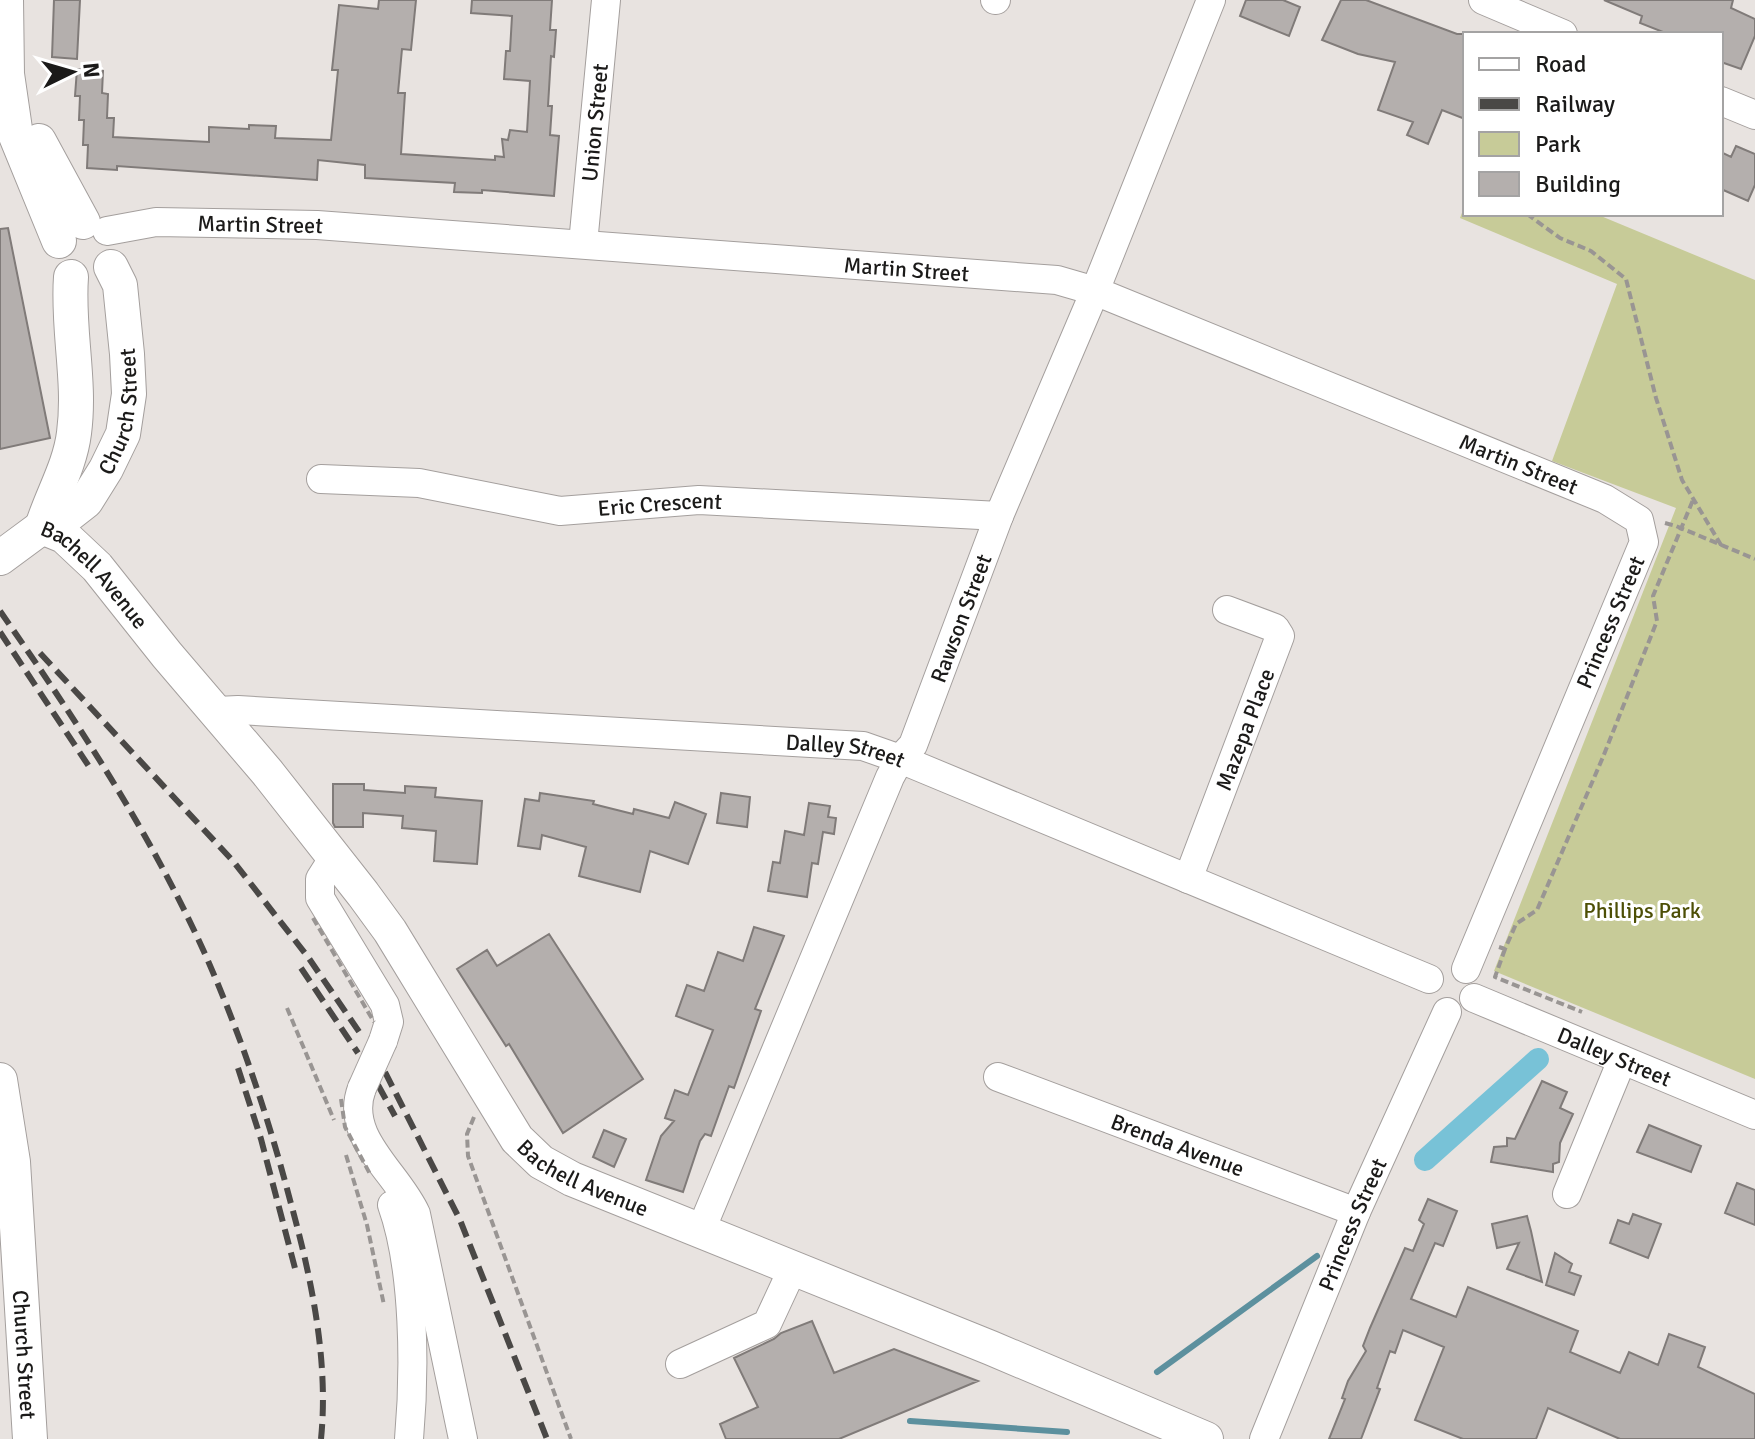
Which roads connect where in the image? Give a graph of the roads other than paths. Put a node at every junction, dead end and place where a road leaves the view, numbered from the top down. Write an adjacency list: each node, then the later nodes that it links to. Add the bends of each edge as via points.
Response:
1 (606, 0): 9 (street, Union Street)
2 (1211, 0): 12 (street, Rawson Street)
3 (1483, 0): 5 (street)
4 (6, 2): 8 (main road, via 7,74 16,136)
5 (1558, 32)
6 (1723, 102): 7 (street)
7 (1755, 115)
8 (83, 232): 9 (street, Martin Street, via 156,222 302,225); 10 (main road, via 115,249); 11 (main road, via 56,255)
9 (583, 244): 12 (street, Martin Street, via 1057,280)
10 (111, 267): 11 (main road, via 93,280); 13 (main road, Church Street, via 120,285 127,354)
11 (71, 277): 17 (main road, Church Street, via 75,429 67,466 51,499)
12 (1095, 291): 15 (street, Rawson Street); 16 (street, Martin Street, via 1605,499)
13 (123, 434): 17 (main road, Church Street, via 86,501); 18 (main road, via 96,532)
14 (321, 479): 15 (street, Eric Crescent, via 419,483 560,511 699,500)
15 (999, 516): 22 (street, Rawson Street, via 913,745)
16 (1642, 531): 25 (street, Princess Street)
17 (19, 544): 18 (main road, Bachell Avenue, via 71,541); 20 (main road, Bachell Avenue, via 51,549)
18 (103, 574): 20 (main road, Bachell Avenue)
19 (1227, 610): 24 (street, Mazepa Place, via 1275,628 1280,636)
20 (167, 655): 21 (main road, Bachell Avenue)
21 (217, 711): 22 (street, Dalley Street, via 863,746); 23 (main road, Bachell Avenue)
22 (900, 759): 24 (street, Dalley Street); 36 (street, Rawson Street)
23 (334, 857): 33 (street, bridge, via 320,879 320,898 385,1005 389,1022 378,1034 352,1091); 36 (main road, Bachell Avenue, via 390,931 517,1139 541,1162 572,1179)
24 (1188, 879): 26 (street, Dalley Street)
25 (1466, 969): 26 (street, via 1445,965); 27 (street, via 1475,982)
26 (1429, 979): 28 (street, via 1430,1000)
27 (1474, 998): 28 (street, via 1463,1010); 29 (street, Dalley Street)
28 (1447, 1012): 35 (street, Princess Street)
29 (1622, 1060): 32 (street, Dalley Street); 34 (street)
30 (998, 1077): 35 (street, Brenda Avenue)
31 (1, 1087): 40 (main road, Church Street, via 13,1162)
32 (1755, 1115)
33 (376, 1170): 41 (street, via 404,1250 413,1379); 42 (street, via 407,1193 416,1214)
34 (1567, 1194)
35 (1356, 1212): 44 (street, Princess Street)
36 (701, 1230): 37 (main road, Bachell Avenue)
37 (793, 1268): 38 (street, via 767,1324); 39 (main road, Bachell Avenue)
38 (680, 1364)
39 (1164, 1431): 43 (main road, Bachell Avenue)
40 (30, 1439)
41 (409, 1439)
42 (463, 1439)
43 (1206, 1439)
44 (1264, 1439)

